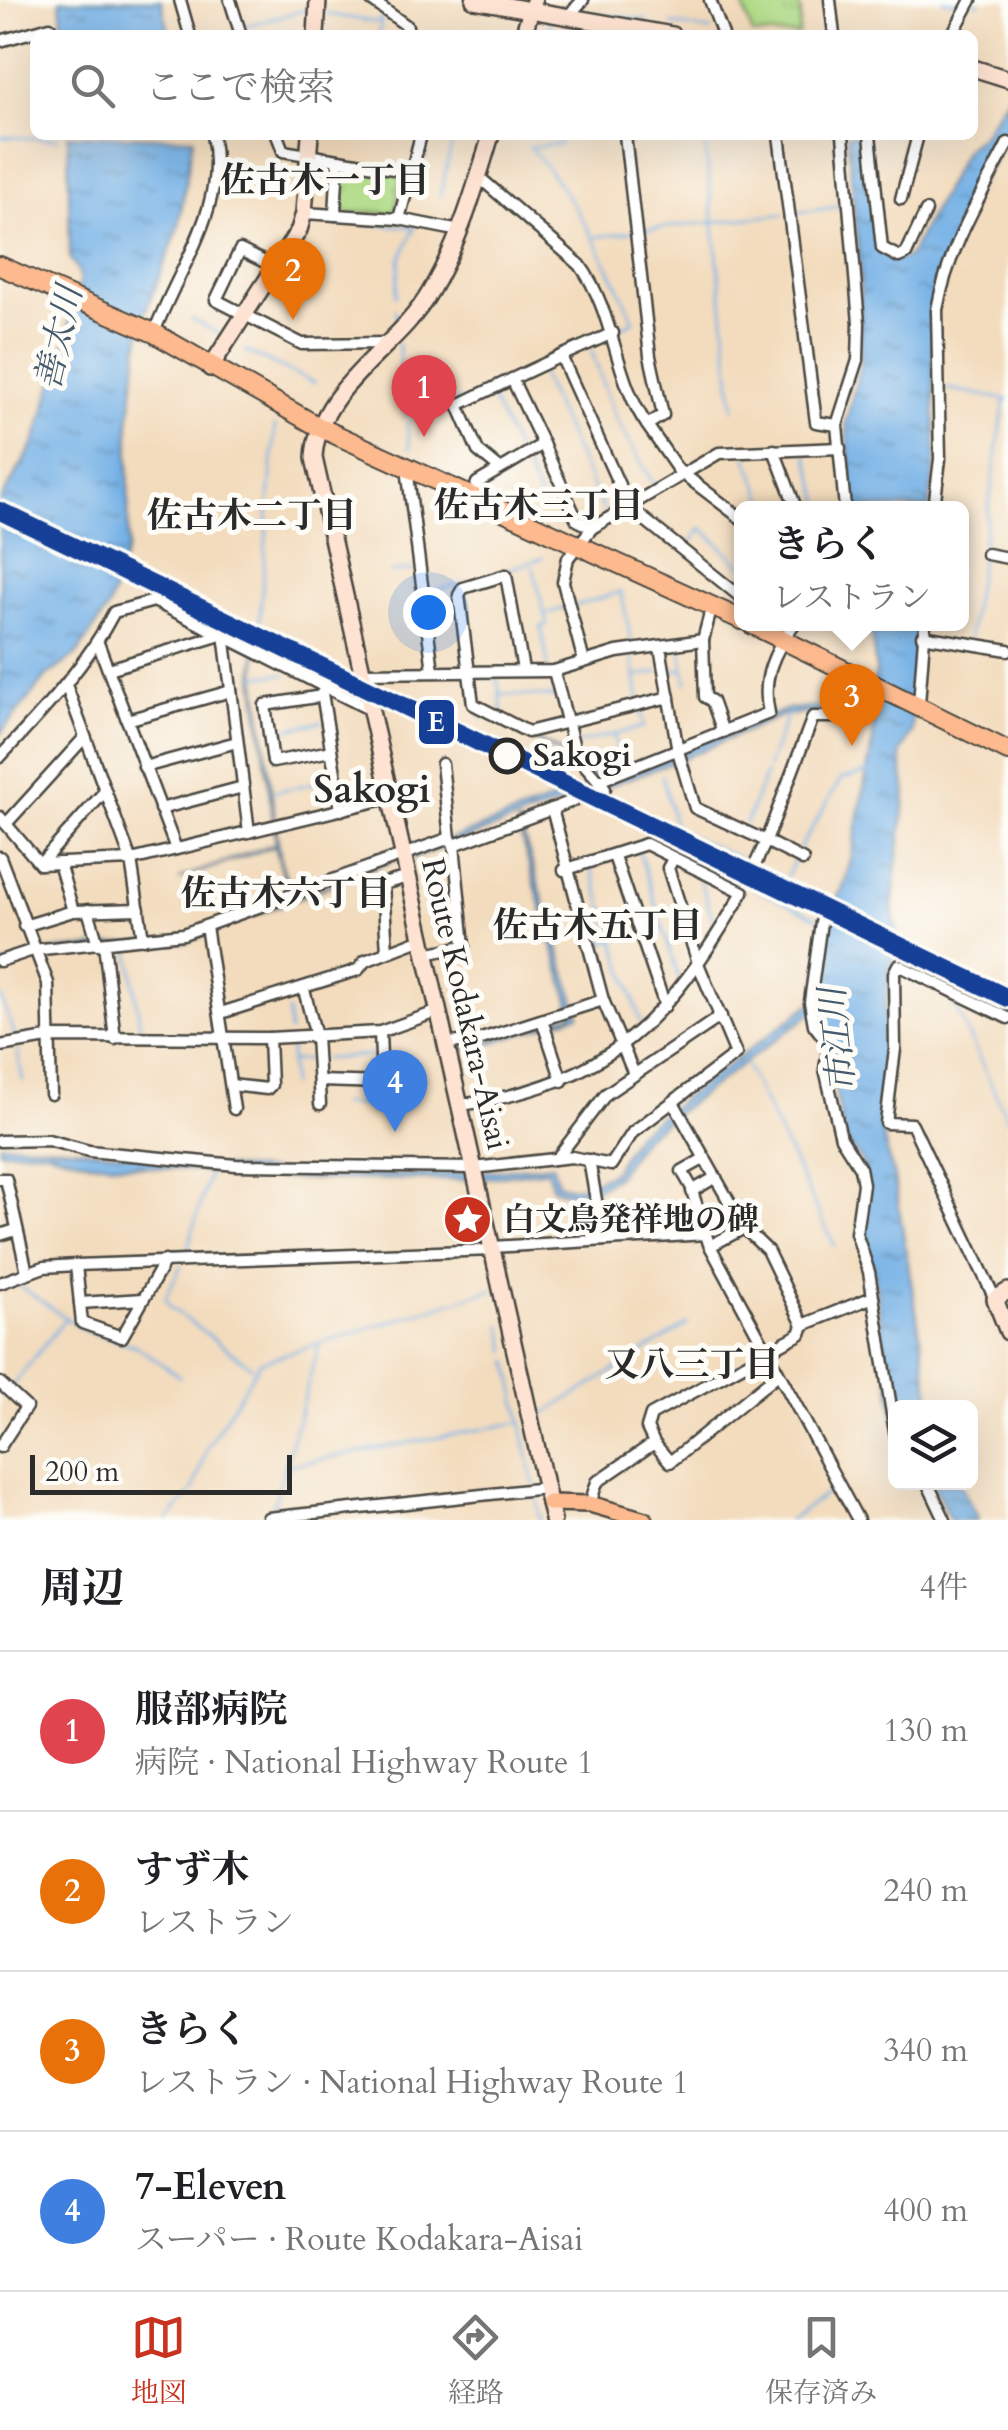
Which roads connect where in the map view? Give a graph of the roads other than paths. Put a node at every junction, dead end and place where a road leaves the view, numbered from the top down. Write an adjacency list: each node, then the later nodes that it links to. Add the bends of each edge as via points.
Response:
1 (180, 0): 14 (street)
2 (230, 0): 15 (street)
3 (318, 0): 16 (main road)
4 (372, 0): 17 (street)
5 (474, 0): 10 (main road)
6 (583, 0): 11 (street)
7 (710, 0): 20 (street)
8 (830, 0): 21 (street)
9 (971, 0): 22 (street)
10 (533, 4): 11 (main road); 18 (main road)
11 (566, 17): 19 (main road)
12 (50, 27): 13 (street)
13 (40, 30)
14 (189, 30)
15 (239, 30)
16 (316, 30)
17 (407, 30)
18 (525, 30)
19 (612, 30)
20 (721, 30)
21 (833, 30)
22 (955, 30)
23 (30, 33): 24 (street)
24 (0, 42)
25 (978, 70): 26 (main road)
26 (1008, 79)
27 (213, 140): 51 (street, via 218,176 210,209)
28 (279, 140): 38 (street, via 283,152)
29 (310, 140): 38 (main road)
30 (420, 140): 40 (street)
31 (485, 140): 41 (main road)
32 (626, 140): 57 (street, via 650,356 664,414)
33 (780, 140): 58 (street, via 816,422)
34 (843, 140): 58 (street, via 859,323 858,360)
35 (871, 140): 43 (street, via 882,248 906,254)
36 (917, 140): 42 (street)
37 (1008, 143): 69 (street, via 971,208 940,289)
38 (309, 155): 39 (street); 44 (main road)
39 (338, 160): 40 (street); 45 (street)
40 (412, 172): 46 (street)
41 (479, 177): 47 (main road); 52 (street, via 580,265)
42 (901, 199)
43 (926, 212)
44 (304, 213): 45 (street); 49 (main road)
45 (335, 215): 46 (street)
46 (399, 219): 47 (street)
47 (460, 231): 53 (main road, via 428,296)
48 (0, 266): 51 (highway)
49 (276, 267): 50 (main road); 50 (street, via 240,250 216,300)
50 (245, 315): 53 (street, via 302,344); 55 (main road)
51 (154, 333): 55 (highway)
52 (614, 333): 54 (street); 57 (street, via 631,402)
53 (390, 343): 59 (main road)
54 (561, 356): 56 (street); 70 (street)
55 (210, 368): 59 (highway)
56 (512, 379): 60 (street); 64 (street, via 458,405 478,451)
57 (647, 424): 65 (street)
58 (837, 425): 61 (street)
59 (319, 427): 63 (highway); 93 (main road, Route Kodakara-Aisai, via 314,458)
60 (543, 444): 64 (street); 72 (street, via 577,520)
61 (840, 448): 62 (street); 68 (street)
62 (774, 450): 65 (street, via 718,453); 67 (street)
63 (407, 465): 66 (highway); 89 (street)
64 (500, 469): 66 (street, via 477,483)
65 (686, 473): 70 (street); 71 (street)
66 (473, 495): 73 (highway)
67 (793, 501)
68 (845, 501)
69 (935, 501)
70 (629, 507): 72 (street); 76 (street)
71 (734, 512)
72 (592, 528): 73 (street)
73 (579, 542): 77 (highway); 87 (street, via 562,582)
74 (988, 554): 75 (street)
75 (1008, 558)
76 (734, 592)
77 (712, 606): 78 (highway); 83 (street)
78 (734, 616)
79 (788, 631): 94 (highway); 104 (street, via 764,689 769,713)
80 (924, 631): 100 (street)
81 (928, 631): 86 (street)
82 (224, 634): 84 (street, via 154,601 114,612); 88 (street); 95 (street); 97 (street)
83 (703, 640): 85 (street); 104 (street, via 705,696)
84 (98, 643): 88 (street); 96 (street)
85 (660, 647): 87 (street); 99 (street)
86 (1008, 650)
87 (584, 662): 92 (street)
88 (109, 670): 102 (street)
89 (433, 670): 90 (street); 93 (street)
90 (467, 670): 91 (street); 91 (street, via 459,595 506,575); 103 (street, via 473,704 528,732)
91 (523, 670): 92 (street)
92 (554, 672): 103 (street)
93 (362, 673): 101 (main road, Route Kodakara-Aisai)
94 (866, 678): 100 (highway); 123 (street, via 842,717 813,717)
95 (320, 682): 98 (street); 101 (street)
96 (66, 686): 105 (street); 110 (street)
97 (231, 691): 102 (street); 106 (street)
98 (322, 696): 107 (street); 107 (street, via 265,705 273,762)
99 (669, 697): 103 (street); 109 (street)
100 (919, 704): 108 (highway)
101 (369, 708): 116 (main road, Route Kodakara-Aisai)
102 (127, 720): 112 (street)
103 (565, 722): 113 (street, via 576,754)
104 (724, 732): 109 (street)
105 (85, 737): 115 (street); 120 (street)
106 (236, 742): 112 (street); 114 (street)
107 (332, 751): 118 (street)
108 (1008, 751)
109 (679, 755): 113 (street); 123 (street, via 695,808)
110 (0, 758)
111 (442, 764): 122 (street)
112 (144, 767): 117 (street)
113 (603, 783): 119 (street)
114 (243, 786): 117 (street); 121 (street)
115 (105, 791): 129 (street); 132 (street)
116 (388, 798): 118 (street); 125 (main road, Route Kodakara-Aisai)
117 (160, 810): 124 (street)
118 (341, 810): 121 (street)
119 (552, 810): 122 (street); 134 (street)
120 (3, 820): 132 (street)
121 (249, 832): 124 (street)
122 (452, 841): 125 (street); 144 (street, via 464,946)
123 (766, 841): 130 (street); 133 (street)
124 (176, 849): 129 (street)
125 (402, 854): 135 (main road, Route Kodakara-Aisai); 141 (street)
126 (614, 856): 128 (street, via 646,844); 134 (street); 151 (street)
127 (0, 857): 140 (street)
128 (673, 858): 148 (street, via 668,868); 148 (street, via 743,892)
129 (131, 860): 131 (street); 136 (street)
130 (803, 860)
131 (59, 863): 132 (street); 138 (street)
132 (40, 864)
133 (755, 866)
134 (564, 870): 150 (street)
135 (408, 877): 144 (main road, Route Kodakara-Aisai); 145 (street, via 386,884)
136 (139, 909): 137 (street); 142 (street)
137 (88, 910): 138 (street); 143 (street)
138 (73, 911): 140 (street)
139 (821, 922): 194 (street, via 811,1016 829,1044 825,1069 841,1138 860,1168 856,1233)
140 (24, 926): 146 (street)
141 (208, 930): 142 (street); 153 (street)
142 (144, 939): 143 (street)
143 (103, 945): 146 (street); 162 (street)
144 (424, 946): 145 (street); 152 (main road, Route Kodakara-Aisai)
145 (387, 952): 149 (street)
146 (35, 953): 147 (street); 160 (street, via 48,983)
147 (0, 960)
148 (700, 966): 151 (street); 154 (street)
149 (304, 990): 153 (street); 159 (street)
150 (603, 1000): 156 (street); 164 (street)
151 (665, 1006): 164 (street)
152 (438, 1011): 157 (street); 163 (main road, Route Kodakara-Aisai)
153 (221, 1013): 158 (street)
154 (722, 1016): 166 (street); 173 (street, via 736,1054)
155 (1008, 1018): 193 (street, via 898,965 894,973 886,1123 912,1124)
156 (543, 1024): 163 (street); 167 (street)
157 (380, 1032): 159 (street); 168 (street, via 382,1083)
158 (224, 1036): 161 (street); 162 (street); 169 (street)
159 (316, 1036): 161 (street); 168 (street)
160 (53, 1038): 162 (street); 165 (street); 170 (street)
161 (269, 1038): 169 (street, via 267,1089)
162 (114, 1039)
163 (446, 1044): 172 (main road, Route Kodakara-Aisai)
164 (620, 1045): 166 (street); 167 (street)
165 (0, 1046)
166 (634, 1074): 176 (street, via 606,1094)
167 (562, 1081): 172 (street)
168 (320, 1082): 171 (street)
169 (231, 1086): 174 (street)
170 (51, 1094)
171 (320, 1104)
172 (460, 1105): 179 (main road, Route Kodakara-Aisai)
173 (676, 1106): 177 (street); 178 (street, via 633,1132 612,1164)
174 (234, 1109)
175 (0, 1141): 179 (street, via 48,1140 236,1166)
176 (558, 1157): 178 (street); 179 (street)
177 (705, 1158): 180 (street); 182 (street, via 682,1171)
178 (589, 1160): 186 (street)
179 (476, 1174): 188 (main road, Route Kodakara-Aisai)
180 (716, 1178): 182 (street); 183 (street)
181 (0, 1179): 184 (street, via 6,1179)
182 (693, 1190): 187 (street)
183 (744, 1228): 187 (street); 197 (street, via 767,1250)
184 (16, 1230): 185 (street); 191 (street)
185 (0, 1235)
186 (603, 1240): 187 (street); 188 (street)
187 (708, 1240): 199 (street)
188 (493, 1249): 189 (street); 206 (main road, Route Kodakara-Aisai)
189 (165, 1261): 190 (street); 195 (street)
190 (76, 1265): 191 (street); 196 (street)
191 (27, 1272): 192 (street)
192 (0, 1283)
193 (1002, 1295): 198 (main road)
194 (872, 1297): 197 (street); 202 (street)
195 (143, 1299): 196 (street); 196 (street, via 122,1337 82,1324)
196 (80, 1303)
197 (802, 1325): 199 (street, via 800,1334)
198 (1008, 1332)
199 (767, 1351): 200 (street); 203 (street, via 651,1414 647,1428)
200 (778, 1374): 203 (street, via 670,1462); 211 (street)
201 (0, 1383): 204 (street, via 26,1408)
202 (890, 1400)
203 (654, 1443): 207 (street, via 597,1482)
204 (0, 1447)
205 (931, 1490): 212 (street)
206 (548, 1495): 207 (main road); 208 (street); 209 (main road, Route Kodakara-Aisai)
207 (590, 1504): 210 (main road)
208 (268, 1518)
209 (553, 1520)
210 (645, 1520)
211 (858, 1520)
212 (944, 1520)

